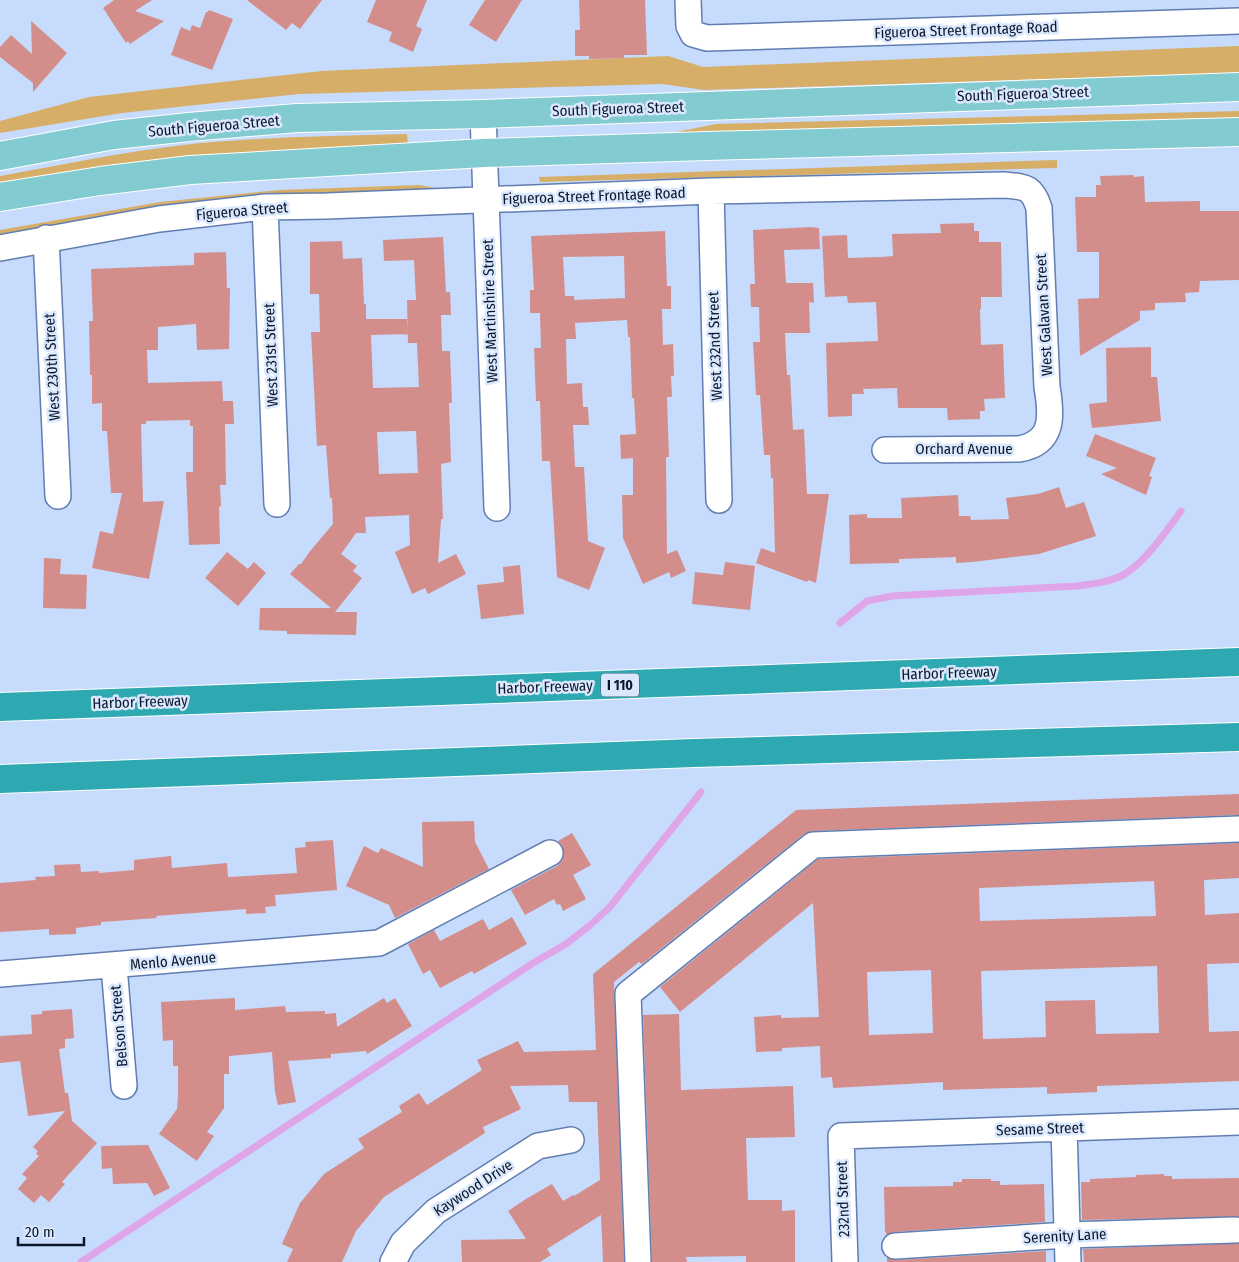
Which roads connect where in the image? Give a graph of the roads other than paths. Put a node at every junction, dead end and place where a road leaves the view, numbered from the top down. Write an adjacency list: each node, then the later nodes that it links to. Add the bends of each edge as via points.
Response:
1 (688, 0): 2 (street, Figueroa Street Frontage Road, via 689,26 693,34 707,38)
2 (1239, 21)
3 (1239, 87): 4 (main road, South Figueroa Street)
4 (483, 114): 6 (street, West Martinshire Street); 7 (main road, South Figueroa Street, via 297,118 189,127 114,135)
5 (1238, 135): 6 (main road)
6 (484, 153): 10 (main road, via 190,170); 11 (street, West Martinshire Street)
7 (0, 156)
8 (1030, 190): 9 (street, Figueroa Street Frontage Road, via 1004,185); 15 (street, West Galavan Street, via 1039,208 1050,401 1050,416)
9 (711, 191): 11 (street, Figueroa Street Frontage Road); 18 (street, West 232nd Street)
10 (0, 196)
11 (486, 200): 12 (street, Figueroa Street); 20 (street, West Martinshire Street)
12 (265, 207): 13 (street, Figueroa Street, via 159,219); 19 (street, West 231st Street)
13 (46, 238): 14 (street, Figueroa Street); 17 (street, West 230th Street)
14 (0, 248)
15 (1041, 440): 16 (street, Orchard Avenue, via 1031,447 1019,449)
16 (884, 450)
17 (58, 496)
18 (719, 500)
19 (277, 504)
20 (497, 508)
21 (1239, 662): 22 (highway, Harbor Freeway / I 110)
22 (0, 707)
23 (1239, 737): 24 (highway)
24 (0, 779)
25 (1239, 829): 38 (street, via 813,845 628,994)
26 (550, 853): 27 (street, Menlo Avenue, via 379,943)
27 (114, 966): 28 (street, Menlo Avenue); 29 (street, Belson Street)
28 (0, 974)
29 (124, 1086)
30 (1239, 1122): 31 (street, Sesame Street)
31 (1064, 1128): 32 (street, Sesame Street); 35 (street)
32 (841, 1136): 39 (street, 232nd Street)
33 (571, 1140): 37 (street, Kaywood Drive, via 538,1146 436,1211 403,1243)
34 (1235, 1230): 35 (street, Serenity Lane)
35 (1068, 1235): 36 (street, Serenity Lane); 40 (street)
36 (895, 1246)
37 (393, 1262)
38 (638, 1262)
39 (845, 1262)
40 (1068, 1262)

